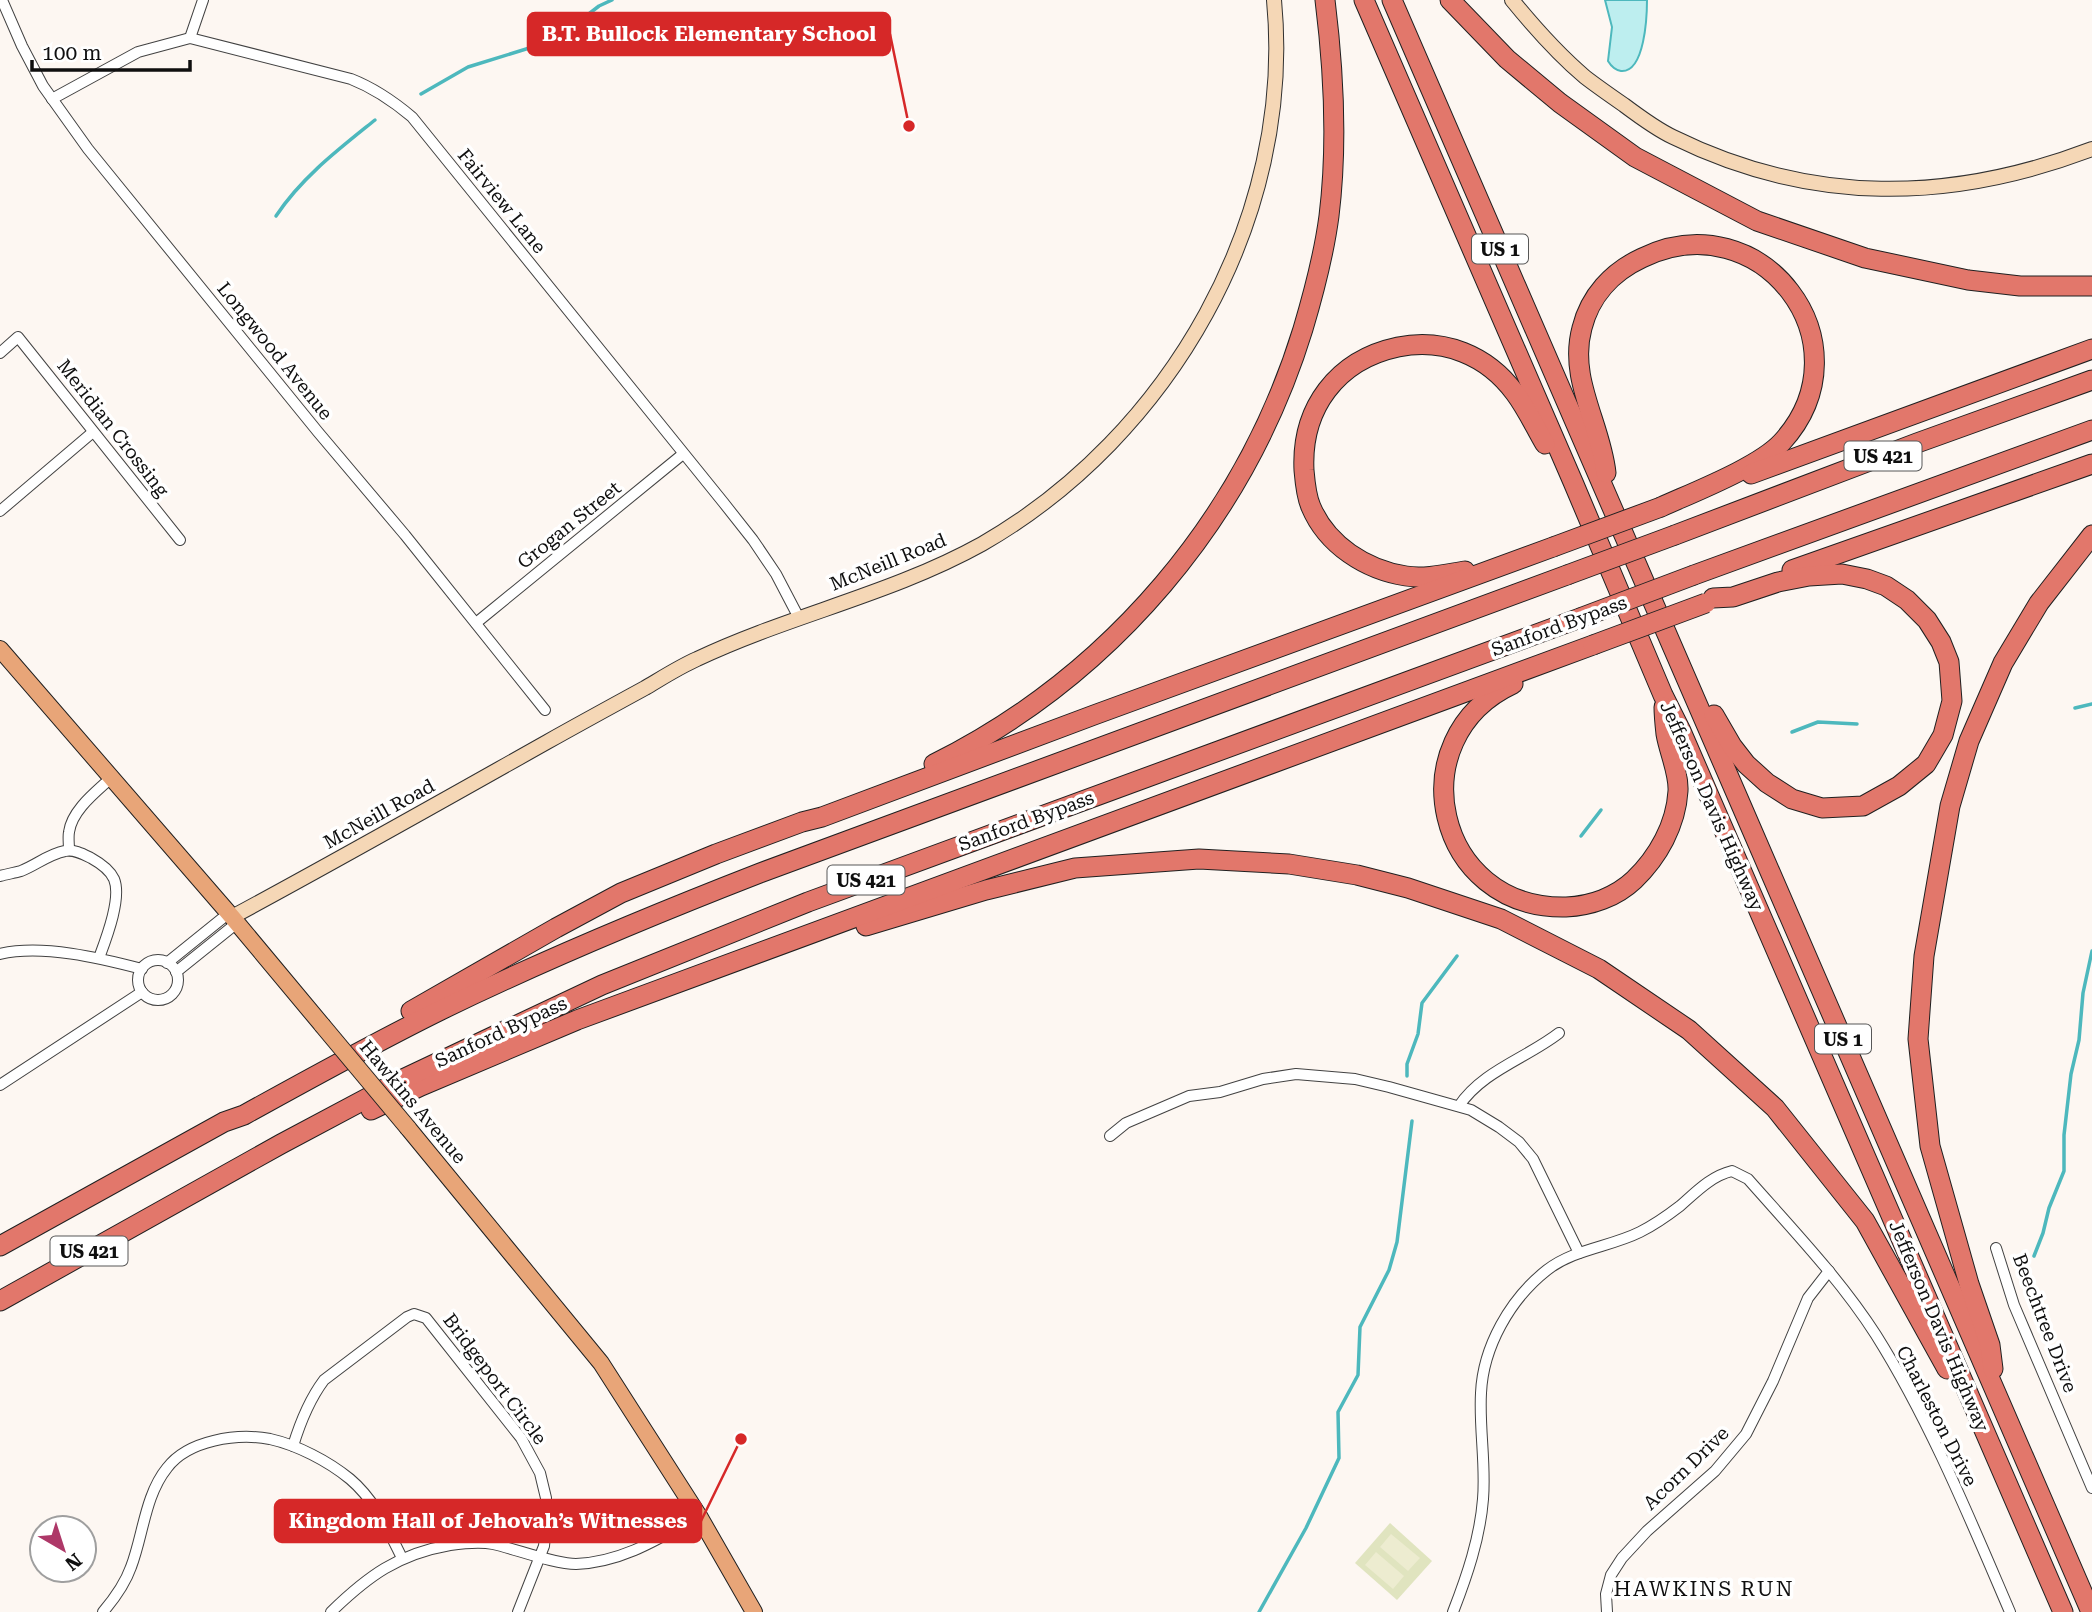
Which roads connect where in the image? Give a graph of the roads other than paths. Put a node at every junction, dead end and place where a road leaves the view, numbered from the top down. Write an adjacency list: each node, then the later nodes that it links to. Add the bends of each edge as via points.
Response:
1 (2, 0): 10 (street, Longwood Avenue)
2 (203, 0): 9 (street)
3 (1274, 0): 28 (street, McNeill Road, via 1274,105 1262,170 1242,235 1214,298 1168,377 1102,453 1023,518 980,545 913,576)
4 (1325, 0): 36 (highway, via 1335,136 1329,219 1319,271 1286,381 1223,505 1179,566 1128,624 1049,693 945,759)
5 (1364, 0): 20 (highway, Jefferson Davis Highway / US 1)
6 (1392, 0): 21 (highway, Jefferson Davis Highway / US 1)
7 (1450, 0): 12 (highway, via 1507,59 1634,157 1758,221 1866,258 1968,280)
8 (1512, 0): 11 (street, via 1586,77 1649,123 1752,169 1822,185 1894,190 1975,183)
9 (190, 38): 10 (street, Fairview Lane, via 138,52); 18 (street, Fairview Lane, via 351,79 403,109)
10 (52, 99): 29 (street, Longwood Avenue)
11 (2092, 149)
12 (2092, 286)
13 (2092, 349): 22 (highway)
14 (0, 353): 17 (street, Meridian Crossing, via 18,337)
15 (2092, 380): 50 (highway, US 421, bridge, via 654,915 443,1009)
16 (2092, 430): 52 (highway, Sanford Bypass / US 421, bridge, via 682,951 417,1072)
17 (93, 432): 23 (street); 25 (street, Meridian Crossing)
18 (683, 454): 28 (street, Fairview Lane, via 753,540); 29 (street, Grogan Street)
19 (2092, 464): 27 (highway)
20 (1573, 482): 26 (highway, via 1515,393 1493,370 1447,346 1415,344 1379,351 1346,370 1323,393 1309,421 1303,453 1311,506 1325,531 1347,552 1375,568 1408,576 1443,575); 33 (highway, Jefferson Davis Highway / US 1)
21 (1608, 499): 22 (highway, via 1604,457 1586,402 1578,349 1589,309 1606,281 1637,260 1671,246 1717,246 1756,260 1796,298 1812,342 1813,379 1804,409 1782,442 1752,464); 32 (highway, Jefferson Davis Highway / US 1)
22 (1661, 508): 26 (highway, bridge)
23 (0, 510)
24 (2092, 535): 58 (highway, via 2039,603 2003,663 1969,741 1950,806 1924,956 1918,1039 1930,1146 1990,1345)
25 (180, 540)
26 (1548, 549): 36 (highway)
27 (1709, 600): 30 (highway, bridge); 32 (highway, via 1809,576 1842,574 1886,586 1927,620 1941,642 1952,701 1943,735 1926,764 1908,779 1863,806 1822,808 1793,799 1746,764 1712,711)
28 (799, 618): 39 (street, McNeill Road, via 696,659)
29 (476, 623): 34 (street, Longwood Avenue)
30 (1593, 645): 33 (highway, via 1506,687 1476,708 1451,749 1444,790 1453,838 1464,859 1493,887 1532,904 1577,907 1626,887 1644,870 1662,846 1678,790); 43 (highway)
31 (0, 649): 35 (main road, Hawkins Avenue)
32 (1691, 688): 58 (highway, Jefferson Davis Highway / US 1)
33 (1662, 695): 59 (highway, Jefferson Davis Highway / US 1)
34 (545, 710)
35 (111, 778): 37 (street, via 74,818); 39 (main road, Hawkins Avenue)
36 (802, 822): 50 (highway, via 621,893 243,1106)
37 (69, 850): 38 (street); 41 (street, via 100,862 116,882)
38 (0, 876)
39 (233, 918): 42 (street); 45 (street); 62 (main road, Hawkins Avenue, bridge, via 601,1363)
40 (0, 954): 41 (street, via 53,952)
41 (99, 958): 44 (street)
42 (167, 963): 44 (street, via 153,961); 45 (street)
43 (730, 964): 52 (highway, via 577,1020 421,1086); 59 (highway, via 1074,868 1199,859 1289,864 1357,875 1501,919 1599,969 1689,1030 1775,1108 1866,1221 1944,1367)
44 (142, 969): 46 (street, via 138,982)
45 (176, 972): 46 (street, via 176,990 167,998 155,1000)
46 (142, 992): 48 (street)
47 (1559, 1033): 49 (street, via 1483,1081)
48 (0, 1085)
49 (1460, 1106): 51 (street, via 1355,1079 1296,1074 1189,1097 1126,1123); 55 (street, via 1499,1127 1533,1159)
50 (224, 1122): 53 (highway, US 421)
51 (1110, 1136)
52 (177, 1201): 57 (highway, Sanford Bypass / US 421)
53 (0, 1247)
54 (1996, 1248): 61 (street, Beechtree Drive, via 2014,1305)
55 (1579, 1253): 56 (street, Charleston Drive, via 1654,1225 1718,1174 1732,1171 1748,1180); 69 (street, via 1548,1270 1518,1299 1486,1359 1481,1393 1484,1499 1468,1572)
56 (1829, 1271): 70 (street, Acorn Drive, via 1808,1298 1746,1434 1715,1471 1622,1558 1611,1575); 71 (street, Charleston Drive, via 1905,1383)
57 (0, 1301)
58 (1995, 1391): 73 (highway, Jefferson Davis Highway / US 1)
59 (1969, 1394): 72 (highway, Jefferson Davis Highway / US 1)
60 (293, 1446): 63 (street, Bridgeport Circle, via 324,1380 407,1317 421,1315 534,1459 546,1498); 64 (street, via 328,1464 367,1496); 65 (street, via 268,1439 235,1438 202,1443 181,1454 155,1488 131,1569)
61 (2092, 1488)
62 (699, 1516): 63 (street, via 642,1548 597,1562 572,1564); 68 (main road, Hawkins Avenue)
63 (540, 1556): 64 (street, via 490,1543 464,1543); 67 (street, Bridgeport Circle)
64 (402, 1558): 66 (street, via 379,1571)
65 (103, 1612)
66 (331, 1612)
67 (518, 1612)
68 (754, 1612)
69 (1453, 1612)
70 (1607, 1612)
71 (2010, 1612)
72 (2063, 1612)
73 (2091, 1612)

